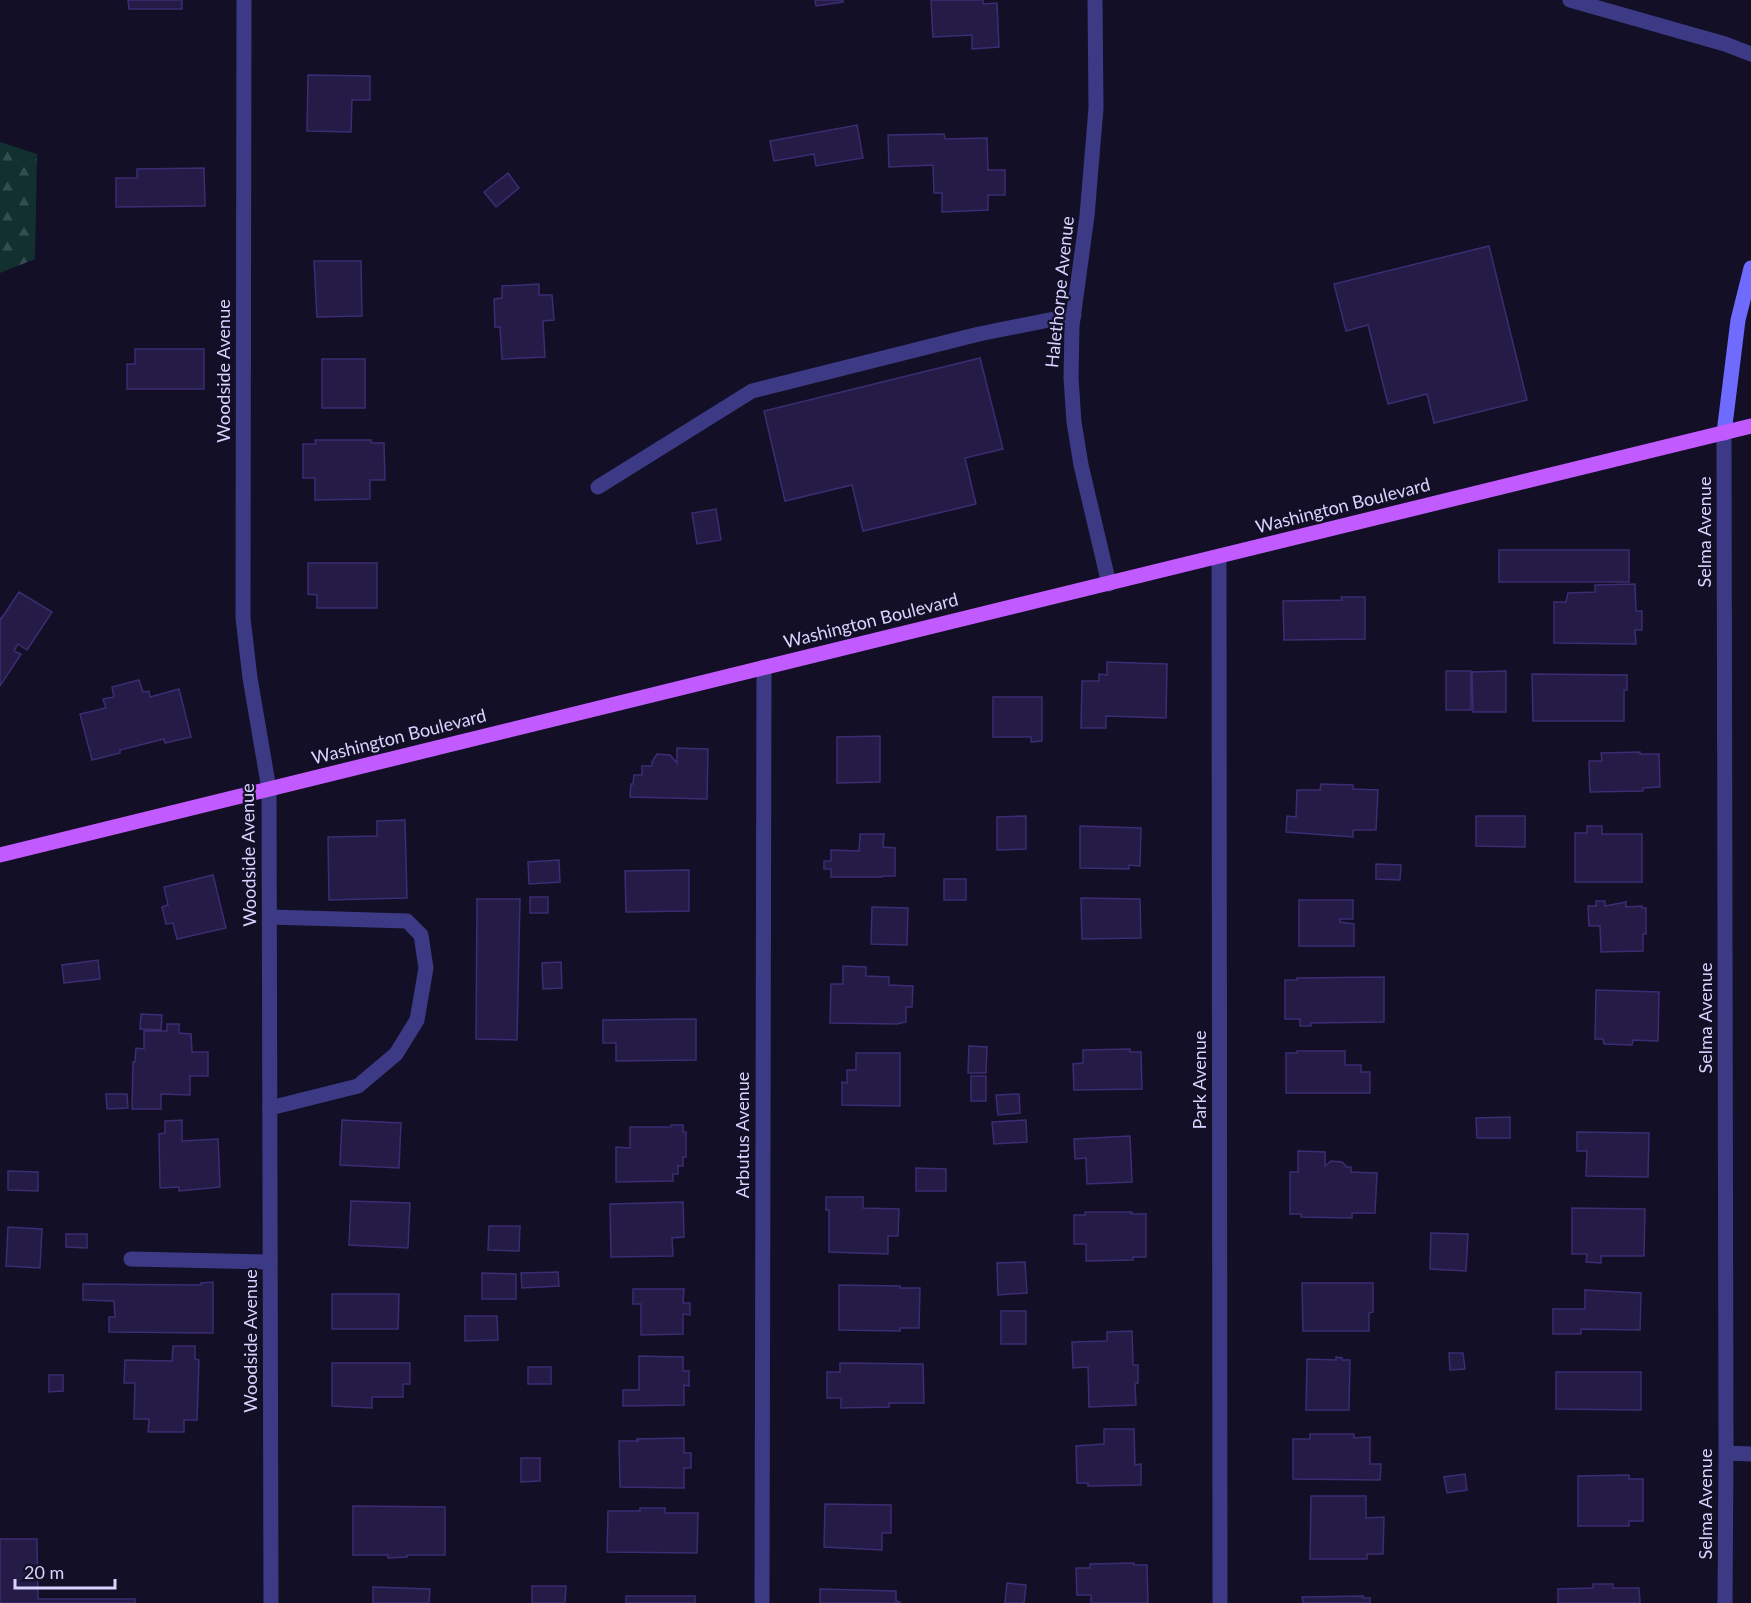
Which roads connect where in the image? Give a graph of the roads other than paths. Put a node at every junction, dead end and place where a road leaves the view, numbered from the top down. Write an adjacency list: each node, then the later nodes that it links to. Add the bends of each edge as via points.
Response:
1 (244, 0): 13 (street, Woodside Avenue, via 243,618)
2 (1095, 0): 6 (street, Halethorpe Avenue, via 1096,108)
3 (1570, 0): 4 (street)
4 (1751, 54)
5 (1751, 268): 8 (street, via 1738,320)
6 (1074, 315): 9 (street, via 979,334 752,392); 11 (street, Halethorpe Avenue, via 1074,422)
7 (1751, 426): 8 (main road, Washington Boulevard)
8 (1724, 433): 10 (main road, Washington Boulevard); 19 (street, Selma Avenue)
9 (598, 487)
10 (1219, 558): 11 (main road, Washington Boulevard); 23 (street, Park Avenue)
11 (1109, 584): 12 (main road, Washington Boulevard)
12 (764, 667): 13 (main road, Washington Boulevard); 22 (street, Arbutus Avenue)
13 (269, 789): 14 (main road, Washington Boulevard); 15 (street, Woodside Avenue)
14 (0, 855)
15 (270, 917): 16 (street, Woodside Avenue); 16 (street, via 407,921 421,935 426,968 417,1020 396,1054 358,1086)
16 (270, 1108): 18 (street, Woodside Avenue)
17 (131, 1259): 18 (street)
18 (270, 1262): 21 (street, Woodside Avenue)
19 (1726, 1453): 20 (street); 24 (street, Selma Avenue)
20 (1751, 1454)
21 (271, 1603)
22 (762, 1603)
23 (1220, 1603)
24 (1725, 1603)

